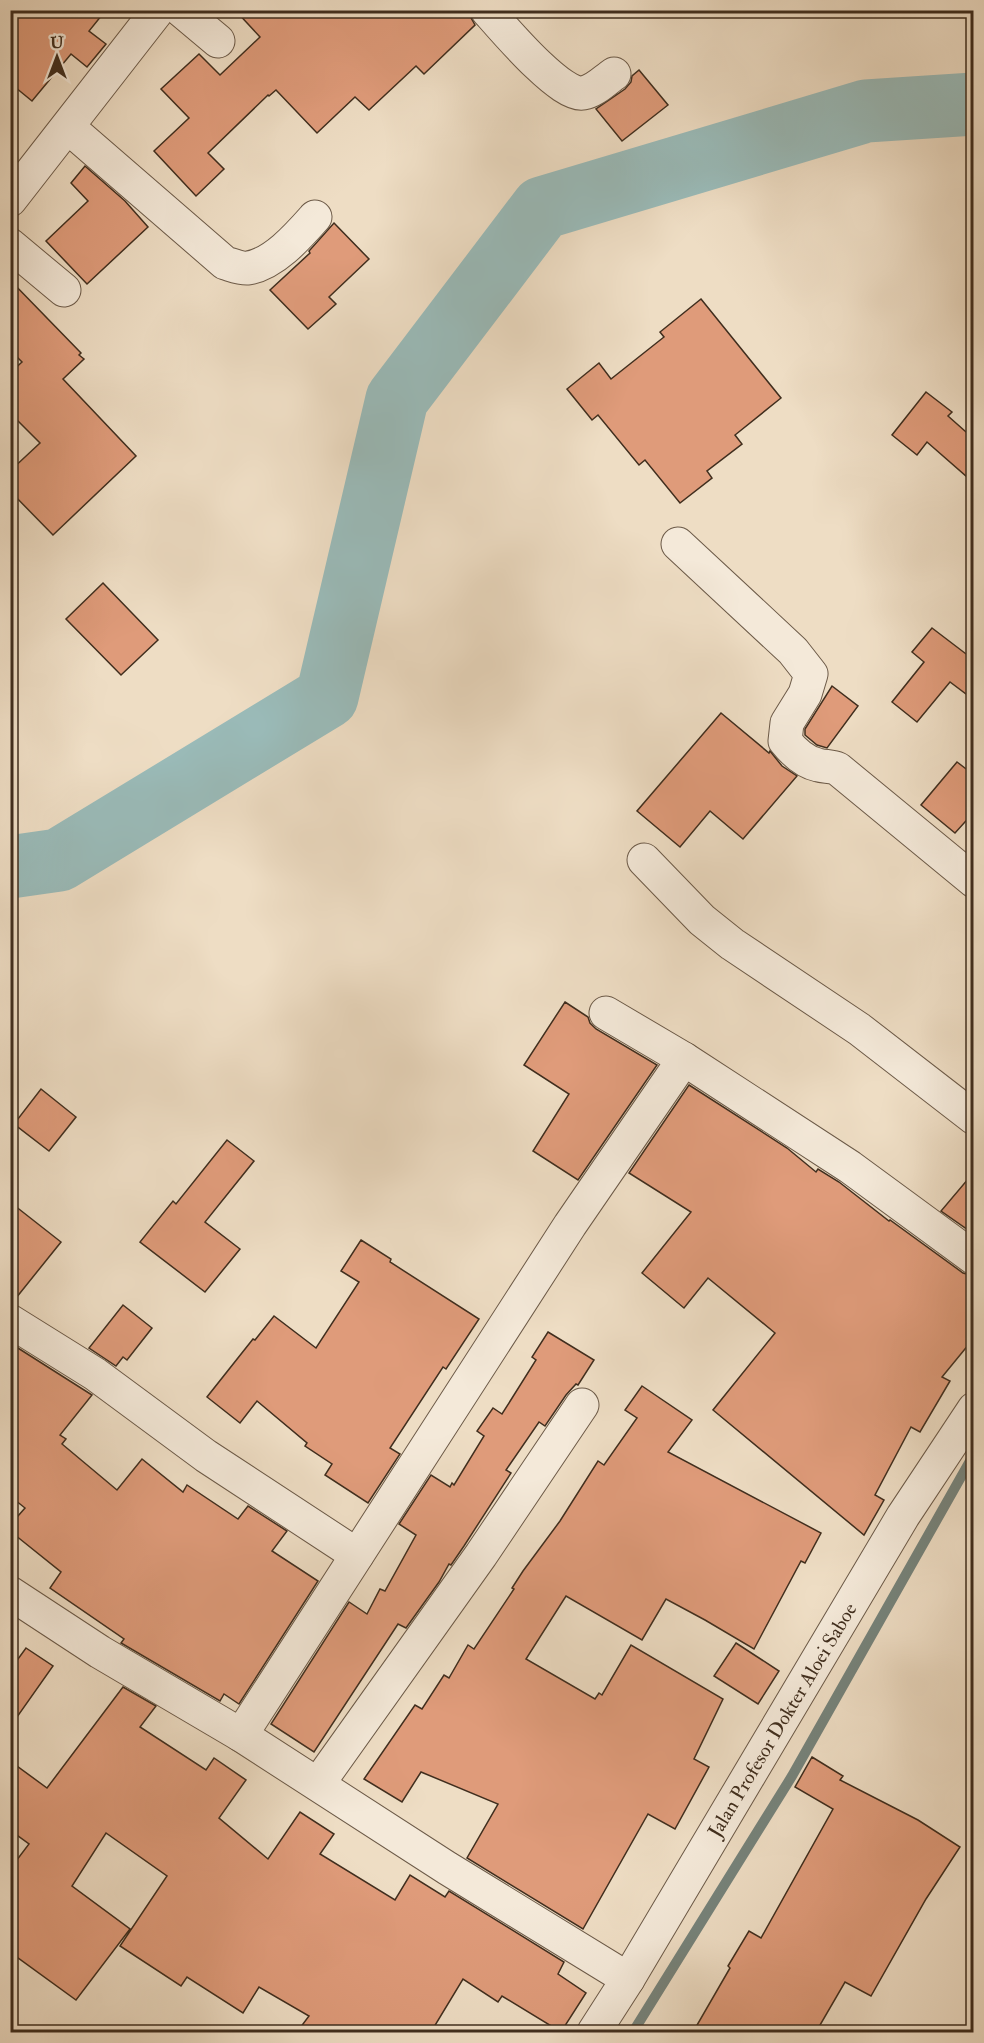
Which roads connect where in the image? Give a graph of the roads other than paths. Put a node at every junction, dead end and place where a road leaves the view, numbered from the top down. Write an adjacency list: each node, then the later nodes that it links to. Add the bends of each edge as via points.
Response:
1 (158, 10): 6 (street)
2 (182, 10): 4 (street)
3 (487, 10): 5 (street, via 568,91 591,91)
4 (218, 41)
5 (614, 74)
6 (68, 127): 7 (street); 8 (street, via 225,263 247,269 265,262 290,244)
7 (15, 184)
8 (315, 217)
9 (10, 245): 10 (street)
10 (64, 290)
11 (678, 544): 13 (street, via 793,651 811,674 805,694 787,723 785,741 792,750 818,765 838,769)
12 (644, 860): 16 (street, via 702,920 732,944 859,1029)
13 (974, 881)
14 (606, 1013): 15 (street)
15 (684, 1059): 17 (street, via 850,1167); 21 (street, via 570,1225)
16 (974, 1118)
17 (974, 1258)
18 (10, 1321): 21 (street, via 95,1374 206,1456)
19 (582, 1405): 24 (street)
20 (974, 1409): 25 (street, Jalan Profesor Dokter Aloei Saboe, via 903,1516)
21 (357, 1555): 23 (street)
22 (10, 1593): 23 (street, via 100,1652)
23 (241, 1735): 24 (street)
24 (318, 1784): 25 (street)
25 (628, 1979): 26 (street, Jalan Profesor Dokter Aloei Saboe)
26 (594, 2032)

